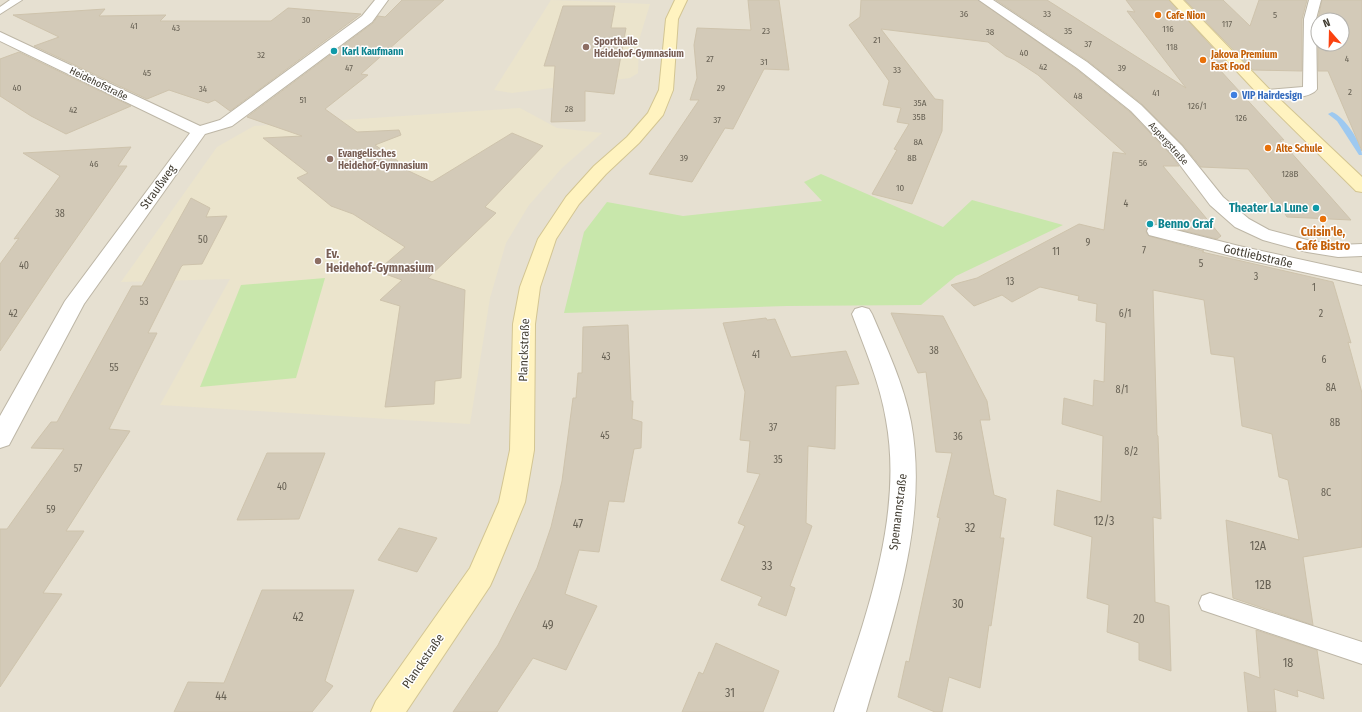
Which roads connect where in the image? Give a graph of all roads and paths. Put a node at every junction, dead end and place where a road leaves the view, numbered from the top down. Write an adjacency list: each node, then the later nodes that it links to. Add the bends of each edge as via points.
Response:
1 (17, 0): 7 (lane)
2 (382, 0): 10 (street, via 367,19 226,123)
3 (681, 0): 19 (main road, Planckstraße, via 672,19 666,90 655,114 633,140 600,170 572,201 547,239 530,287 524,324 522,450 512,502 480,577)
4 (985, 0): 13 (street, Aspergstraße, via 1100,79 1136,108 1180,155 1212,195 1243,224 1270,237 1318,249)
5 (1176, 0): 9 (main road)
6 (1315, 0): 9 (street, via 1310,19 1310,89 1304,92)
7 (0, 11)
8 (0, 36): 10 (street, Heidehofstraße)
9 (1266, 94): 11 (main road)
10 (199, 131): 16 (street, Straußweg, via 75,301)
11 (1362, 187)
12 (1156, 232): 14 (street, Gottliebstraße)
13 (1358, 251): 14 (street)
14 (1361, 281)
15 (862, 314): 20 (street, Spemannstraße, via 895,405 903,467 899,522 887,584)
16 (0, 438)
17 (1210, 604): 18 (lane)
18 (1362, 653)
19 (387, 712)
20 (850, 712)

